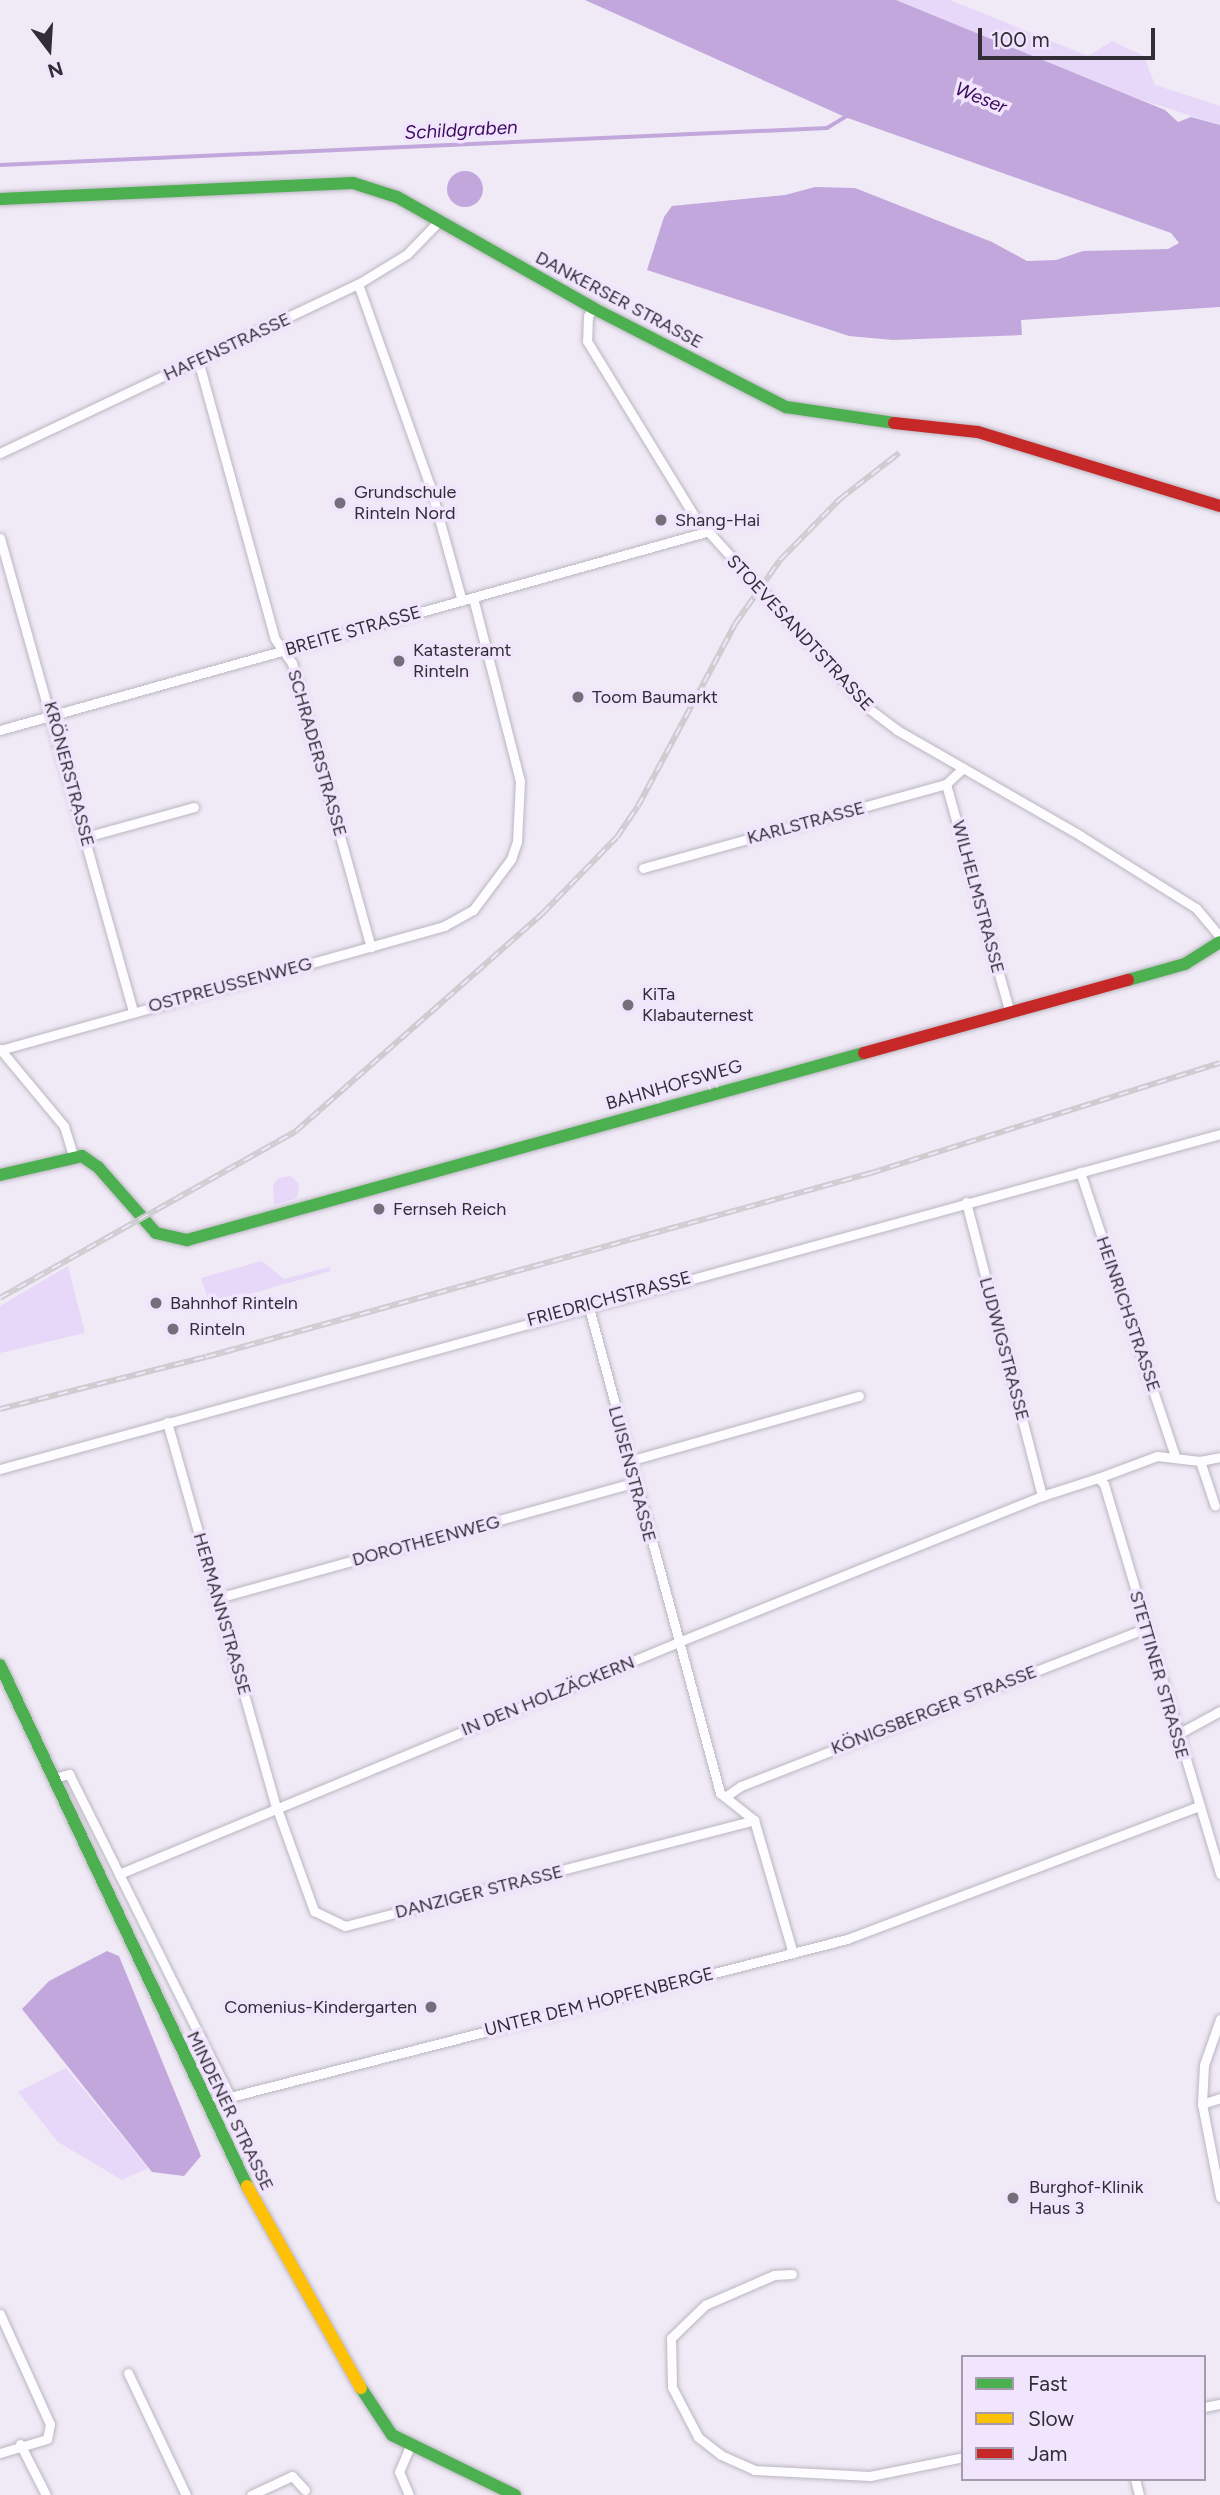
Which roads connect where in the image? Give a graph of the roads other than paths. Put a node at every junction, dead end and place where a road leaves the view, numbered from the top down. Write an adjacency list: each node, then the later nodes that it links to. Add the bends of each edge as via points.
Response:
1 (0, 199): 2 (main road, DANKERSER STRASSE, via 352,183 397,197)
2 (440, 220): 3 (street, HAFENSTRASSE, via 407,254); 4 (main road, DANKERSER STRASSE)
3 (358, 284): 5 (street, HAFENSTRASSE); 11 (street, via 426,473)
4 (593, 308): 7 (main road, DANKERSER STRASSE, via 786,407 842,418 978,432); 8 (street, STOEVESANDTSTRASSE, via 587,341)
5 (198, 360): 6 (street, HAFENSTRASSE); 12 (street, SCHRADERSTRASSE, via 275,639)
6 (0, 453)
7 (1220, 506)
8 (706, 532): 10 (street, BREITE STRASSE); 15 (street, STOEVESANDTSTRASSE, via 868,708)
9 (0, 538): 13 (street, KRÖNERSTRASSE)
10 (473, 598): 11 (street, BREITE STRASSE); 21 (street, OSTPREUSSENWEG, via 517,762 517,842 499,880 460,919)
11 (462, 601): 12 (street, BREITE STRASSE)
12 (283, 651): 13 (street, BREITE STRASSE); 21 (street, SCHRADERSTRASSE, via 292,663)
13 (53, 715): 14 (street, BREITE STRASSE); 18 (street, KRÖNERSTRASSE)
14 (0, 730)
15 (963, 768): 16 (street, KARLSTRASSE); 20 (street, STOEVESANDTSTRASSE, via 1196,908)
16 (946, 784): 19 (street, KARLSTRASSE); 22 (street, WILHELMSTRASSE)
17 (194, 807): 18 (street)
18 (86, 837): 23 (street, KRÖNERSTRASSE)
19 (643, 868)
20 (1220, 939): 22 (main road, BAHNHOFSWEG, via 1185,964)
21 (371, 947): 23 (street, OSTPREUSSENWEG)
22 (1009, 1010): 26 (main road, BAHNHOFSWEG, via 204,1237 165,1238 141,1218 89,1158)
23 (133, 1012): 24 (street, OSTPREUSSENWEG)
24 (0, 1049): 26 (street, via 64,1126)
25 (1220, 1134): 27 (street, FRIEDRICHSTRASSE)
26 (73, 1155): 28 (main road)
27 (1080, 1172): 29 (street, FRIEDRICHSTRASSE); 33 (street, HEINRICHSTRASSE)
28 (0, 1175)
29 (966, 1202): 30 (street, FRIEDRICHSTRASSE); 40 (street, LUDWIGSTRASSE)
30 (588, 1304): 32 (street, FRIEDRICHSTRASSE); 35 (street, LUISENSTRASSE)
31 (859, 1395): 35 (street)
32 (167, 1422): 37 (street, FRIEDRICHSTRASSE); 42 (street, HERMANNSTRASSE)
33 (1175, 1456): 36 (street); 38 (street, IN DEN HOLZÄCKERN, via 1157,1456)
34 (1220, 1457): 36 (street)
35 (629, 1461): 39 (street, LUISENSTRASSE)
36 (1200, 1461): 41 (street)
37 (0, 1469)
38 (1098, 1478): 40 (street, IN DEN HOLZÄCKERN); 43 (street, STETTINER STRASSE, via 1104,1484)
39 (634, 1483): 42 (street, DOROTHEENWEG); 44 (street, LUISENSTRASSE)
40 (1042, 1496): 44 (street, IN DEN HOLZÄCKERN)
41 (1215, 1506)
42 (218, 1598): 50 (street, HERMANNSTRASSE)
43 (1146, 1628): 47 (street, STETTINER STRASSE); 49 (street, KÖNIGSBERGER STRASSE, via 741,1786)
44 (676, 1643): 49 (street, LUISENSTRASSE, via 720,1793); 50 (street, IN DEN HOLZÄCKERN)
45 (0, 1665): 48 (main road, MINDENER STRASSE)
46 (1220, 1711): 47 (street)
47 (1178, 1734): 51 (street, STETTINER STRASSE)
48 (54, 1778): 53 (street, via 69,1774); 64 (main road, MINDENER STRASSE, via 277,2246 368,2401 392,2434)
49 (725, 1797): 52 (street)
50 (276, 1806): 52 (street, DANZIGER STRASSE, via 314,1911 345,1926); 53 (street, IN DEN HOLZÄCKERN)
51 (1197, 1807): 54 (street, STETTINER STRASSE); 55 (street, UNTER DEM HOPFENBERGE, via 847,1939)
52 (754, 1820): 55 (street)
53 (119, 1874): 55 (street, UNTER DEM HOPFENBERGE, via 230,2097)
54 (1220, 1874)
55 (793, 1953)
56 (1220, 2019): 58 (street, via 1204,2065)
57 (1220, 2098): 58 (street)
58 (1202, 2104): 59 (street)
59 (1220, 2197)
60 (792, 2274): 66 (street, via 774,2276 705,2305 671,2339 672,2387 698,2437 721,2455 754,2470 870,2476)
61 (0, 2314): 63 (street, via 50,2424 47,2439 33,2446)
62 (128, 2373): 69 (street)
63 (20, 2444): 65 (street); 68 (street)
64 (410, 2446): 71 (street, via 399,2472); 72 (main road, MINDENER STRASSE)
65 (0, 2453)
66 (961, 2457)
67 (305, 2490): 70 (street, via 292,2476)
68 (46, 2495)
69 (186, 2495)
70 (251, 2495)
71 (409, 2495)
72 (515, 2495)

